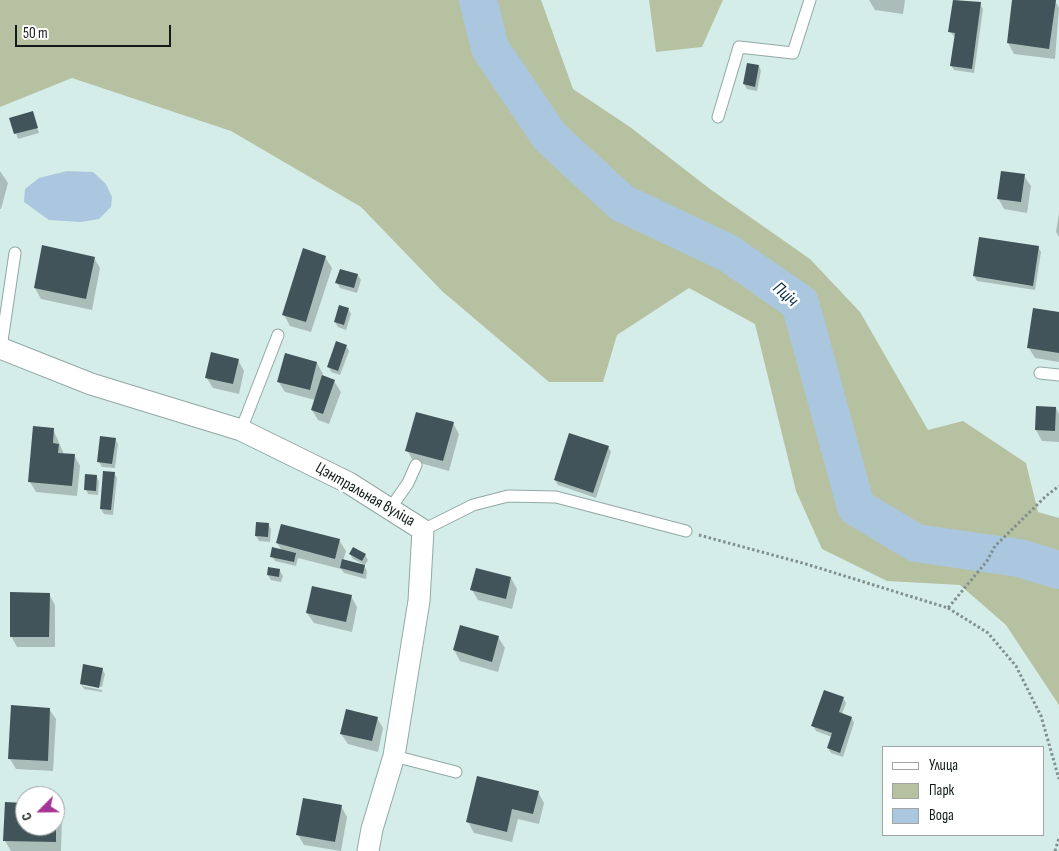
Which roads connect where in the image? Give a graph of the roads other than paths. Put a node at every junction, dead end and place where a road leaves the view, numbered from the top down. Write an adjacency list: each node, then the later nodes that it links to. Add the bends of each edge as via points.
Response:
1 (810, 0): 2 (lane, via 793,53 739,47)
2 (718, 117)
3 (15, 253): 5 (lane)
4 (278, 335): 8 (lane)
5 (0, 348): 8 (street, Цэнтральная вуліца, via 91,384)
6 (1040, 373): 7 (lane)
7 (1059, 375)
8 (241, 430): 10 (street, Цэнтральная вуліца, via 349,483)
9 (416, 465): 10 (lane)
10 (390, 509): 11 (street, Цэнтральная вуліца)
11 (423, 530): 12 (lane, via 473,505 508,496 556,497); 13 (street, Цэнтральная вуліца, via 419,601)
12 (686, 531)
13 (394, 756): 14 (lane); 15 (street, Цэнтральная вуліца)
14 (456, 772)
15 (368, 851)

